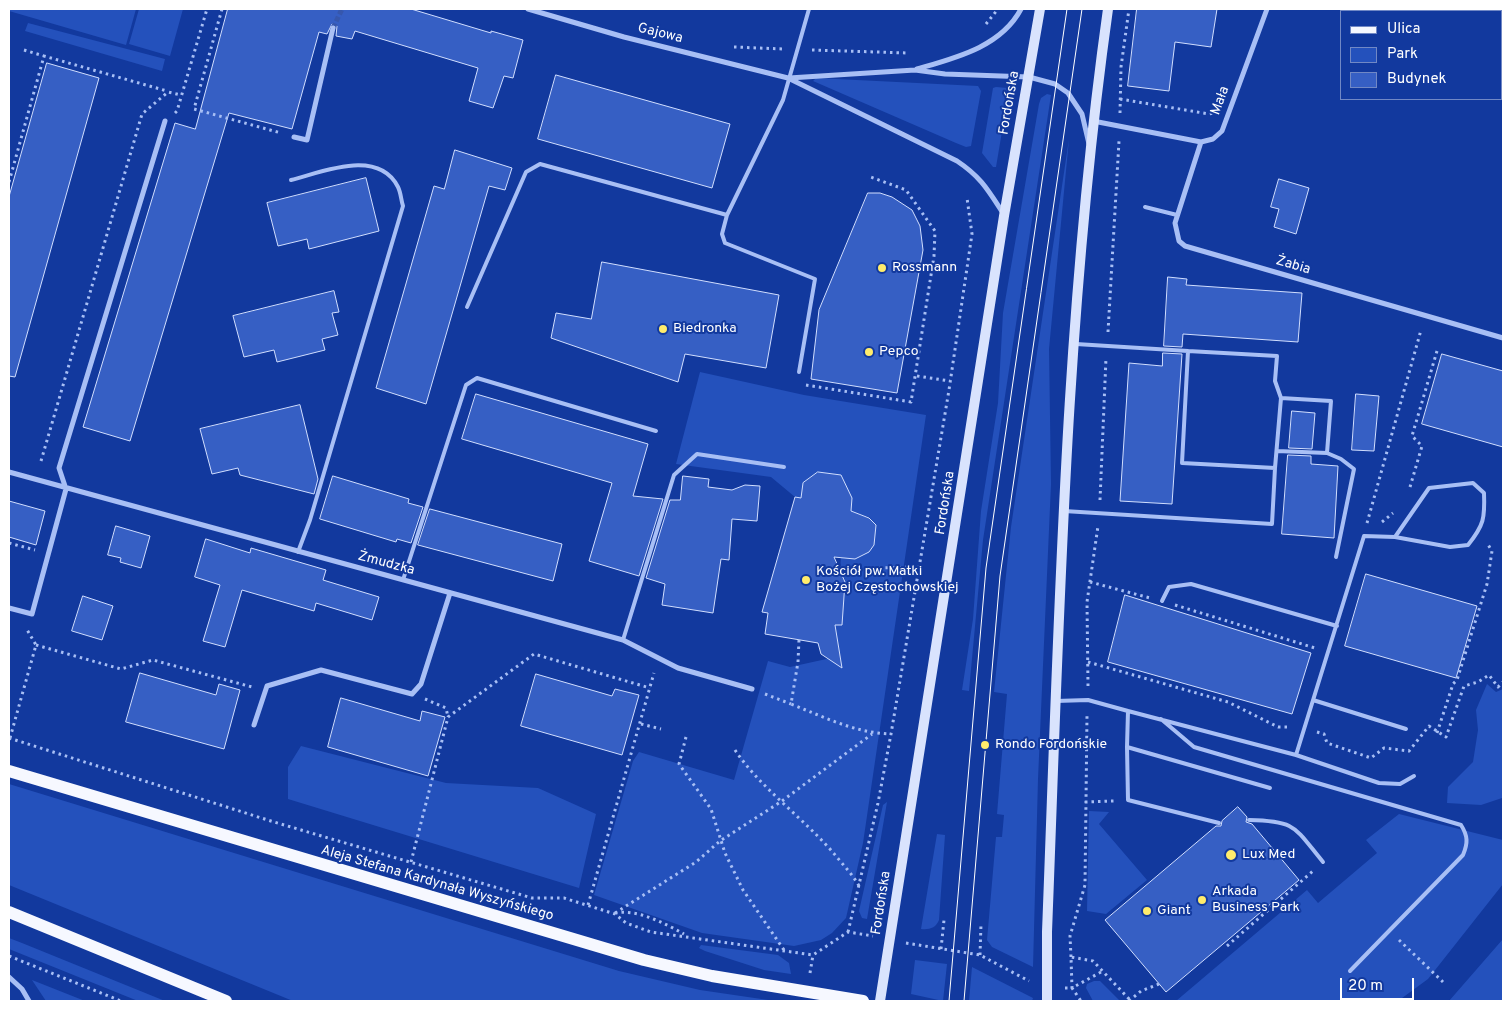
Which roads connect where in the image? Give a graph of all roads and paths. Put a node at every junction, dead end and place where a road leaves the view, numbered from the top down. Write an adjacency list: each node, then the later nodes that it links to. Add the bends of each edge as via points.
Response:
1 (207, 9): 20 (path)
2 (222, 9): 10 (path)
3 (528, 9): 18 (street, Gajowa)
4 (809, 9): 18 (lane)
5 (1021, 9): 16 (street, Gajowa, via 1009,28 994,39 950,60)
6 (1040, 9): 17 (main road, Fordońska)
7 (1108, 9): 24 (main road)
8 (1129, 9): 15 (path)
9 (1267, 9): 22 (street, Mała)
10 (218, 22): 11 (path); 25 (path, via 194,109)
11 (224, 24)
12 (333, 28): 25 (street, via 307,140)
13 (24, 50): 14 (path)
14 (44, 56): 19 (path); 30 (path)
15 (1121, 67)
16 (915, 70): 17 (street, Gajowa); 18 (street, Gajowa)
17 (1028, 77): 27 (street, Gajowa, via 1055,84 1068,93 1082,114); 35 (main road, Fordońska)
18 (788, 78): 34 (lane, via 783,100); 35 (street, Gajowa, via 957,161 988,187)
19 (168, 92): 20 (path); 49 (path, via 142,114)
20 (181, 95): 23 (path, via 177,111)
21 (1120, 99): 22 (path, via 1209,114)
22 (1231, 106): 26 (street, Mała, via 1222,131 1213,139)
23 (165, 121): 53 (street, via 59,468)
24 (1093, 121): 26 (street); 27 (main road)
25 (294, 137)
26 (1201, 142): 33 (street, Żabia)
27 (1090, 149): 39 (main road)
28 (868, 176): 43 (path, via 906,190 935,232)
29 (291, 180): 62 (lane, via 352,165 369,166 383,170 398,187 403,206)
30 (9, 182)
31 (967, 198): 44 (path, via 972,234)
32 (1145, 207): 33 (lane)
33 (1177, 214): 38 (street, Żabia, via 1175,222 1179,241 1185,246)
34 (727, 215): 36 (lane, via 540,164 526,172); 42 (lane, via 722,234 725,243 815,279)
35 (1004, 216): 144 (main road, Fordońska)
36 (467, 307)
37 (1430, 332): 58 (path, via 1421,330)
38 (1503, 338)
39 (1075, 344): 40 (lane); 56 (main road)
40 (1188, 351): 45 (lane, via 1277,356 1275,381); 51 (lane, via 1182,463)
41 (1437, 351): 54 (path, via 1412,436 1422,446)
42 (799, 372): 43 (path, via 796,383 911,402)
43 (916, 376): 44 (path)
44 (950, 382): 64 (path)
45 (1281, 398): 47 (lane); 48 (lane, via 1331,401)
46 (656, 431): 66 (lane, via 477,378 466,385)
47 (1276, 451): 48 (lane); 51 (lane)
48 (1327, 453): 63 (lane, via 1354,469)
49 (40, 460)
50 (784, 467): 73 (lane, via 698,454 674,476)
51 (1275, 468): 56 (lane, via 1272,524)
52 (9, 472): 53 (street, Żmudzka)
53 (66, 489): 62 (street, Żmudzka); 70 (street, via 32,614)
54 (1408, 494)
55 (1398, 509): 58 (path)
56 (1064, 511): 85 (main road)
57 (1480, 531): 59 (lane, via 1468,545 1450,547); 59 (lane, via 1485,518 1484,492 1473,483 1429,488); 95 (path, via 1492,551 1487,584)
58 (1364, 536): 59 (lane); 72 (lane)
59 (1395, 537)
60 (9, 543): 61 (path)
61 (39, 551)
62 (298, 552): 66 (street, Żmudzka)
63 (1336, 557)
64 (919, 567): 65 (path); 97 (path)
65 (840, 569)
66 (403, 580): 68 (street, Żmudzka)
67 (1090, 582): 69 (path)
68 (450, 593): 73 (street, Żmudzka); 83 (street, via 421,684)
69 (1162, 601): 72 (lane, via 1169,587 1191,584); 76 (path)
70 (9, 608)
71 (23, 622): 75 (path)
72 (1337, 626): 76 (lane)
73 (624, 640): 77 (street, Żmudzka)
74 (799, 640): 86 (path)
75 (36, 645): 82 (path, via 121,669 153,660); 99 (path)
76 (1327, 652): 84 (lane)
77 (658, 658): 80 (path); 81 (street, Żmudzka, via 678,668)
78 (1088, 662): 92 (path, via 1228,702 1278,727)
79 (1503, 682): 95 (path, via 1498,687 1489,674 1464,686 1446,737)
80 (650, 688): 88 (path, via 534,654); 90 (path)
81 (752, 689): 86 (path)
82 (265, 691): 83 (street, via 267,686 321,670); 91 (street)
83 (412, 694): 88 (path, via 446,708)
84 (1313, 700): 92 (lane); 94 (lane)
85 (1056, 701): 87 (lane, via 1088,700); 145 (main road)
86 (791, 704): 96 (path)
87 (1128, 710): 89 (lane); 100 (lane)
88 (448, 717): 112 (path)
89 (1161, 719): 102 (lane); 120 (lane, via 1194,747 1461,825 1467,834 1463,855)
90 (642, 724): 93 (path); 115 (path)
91 (254, 725)
92 (1304, 728): 95 (path, via 1324,734 1327,743 1371,758 1384,748 1409,751 1429,726); 102 (lane)
93 (661, 729)
94 (1406, 729)
95 (1437, 733)
96 (872, 734): 97 (path); 107 (path)
97 (891, 734): 114 (path)
98 (686, 736): 111 (path, via 679,764 711,809)
99 (9, 738): 112 (path)
100 (1127, 747): 105 (lane); 106 (lane)
101 (735, 750): 107 (path, via 747,769)
102 (1296, 755): 104 (lane, via 1379,783 1400,784)
103 (9, 771): 143 (main road, Aleja Stefana Kardynała Wyszyńskiego, via 644,960 712,976)
104 (1414, 776)
105 (1270, 788)
106 (1128, 800): 108 (path); 110 (lane)
107 (782, 801): 111 (path); 114 (path, via 823,840)
108 (1084, 802)
109 (1249, 820): 113 (lane, via 1286,823)
110 (1219, 824)
111 (720, 841): 117 (path, via 696,862); 127 (path, via 743,890)
112 (411, 862): 115 (path, via 532,898 564,898)
113 (1323, 862): 125 (path)
114 (859, 887): 121 (path)
115 (588, 906): 117 (path)
116 (9, 912): 142 (main road)
117 (614, 914): 123 (path, via 626,923 651,932); 123 (path, via 628,911)
118 (944, 920): 126 (path)
119 (981, 924): 129 (path)
120 (1389, 931): 131 (lane); 135 (path)
121 (848, 932): 122 (path); 128 (path)
122 (863, 934)
123 (687, 936): 127 (path)
124 (914, 945): 126 (path)
125 (1227, 946)
126 (941, 949): 129 (path)
127 (785, 950): 128 (path)
128 (813, 955): 133 (path)
129 (980, 955): 136 (path)
130 (9, 956): 141 (path)
131 (1350, 971)
132 (1101, 972): 139 (path); 139 (path, via 1093,961 1070,957); 147 (path)
133 (810, 976)
134 (9, 977): 140 (street)
135 (1443, 982)
136 (1034, 984)
137 (1159, 984): 147 (path, via 1141,991)
138 (1060, 988): 139 (path)
139 (1072, 988): 146 (path)
140 (29, 1001)
141 (121, 1001)
142 (226, 1001)
143 (863, 1001)
144 (880, 1001)
145 (1047, 1001)
146 (1081, 1001)
147 (1130, 1001)

